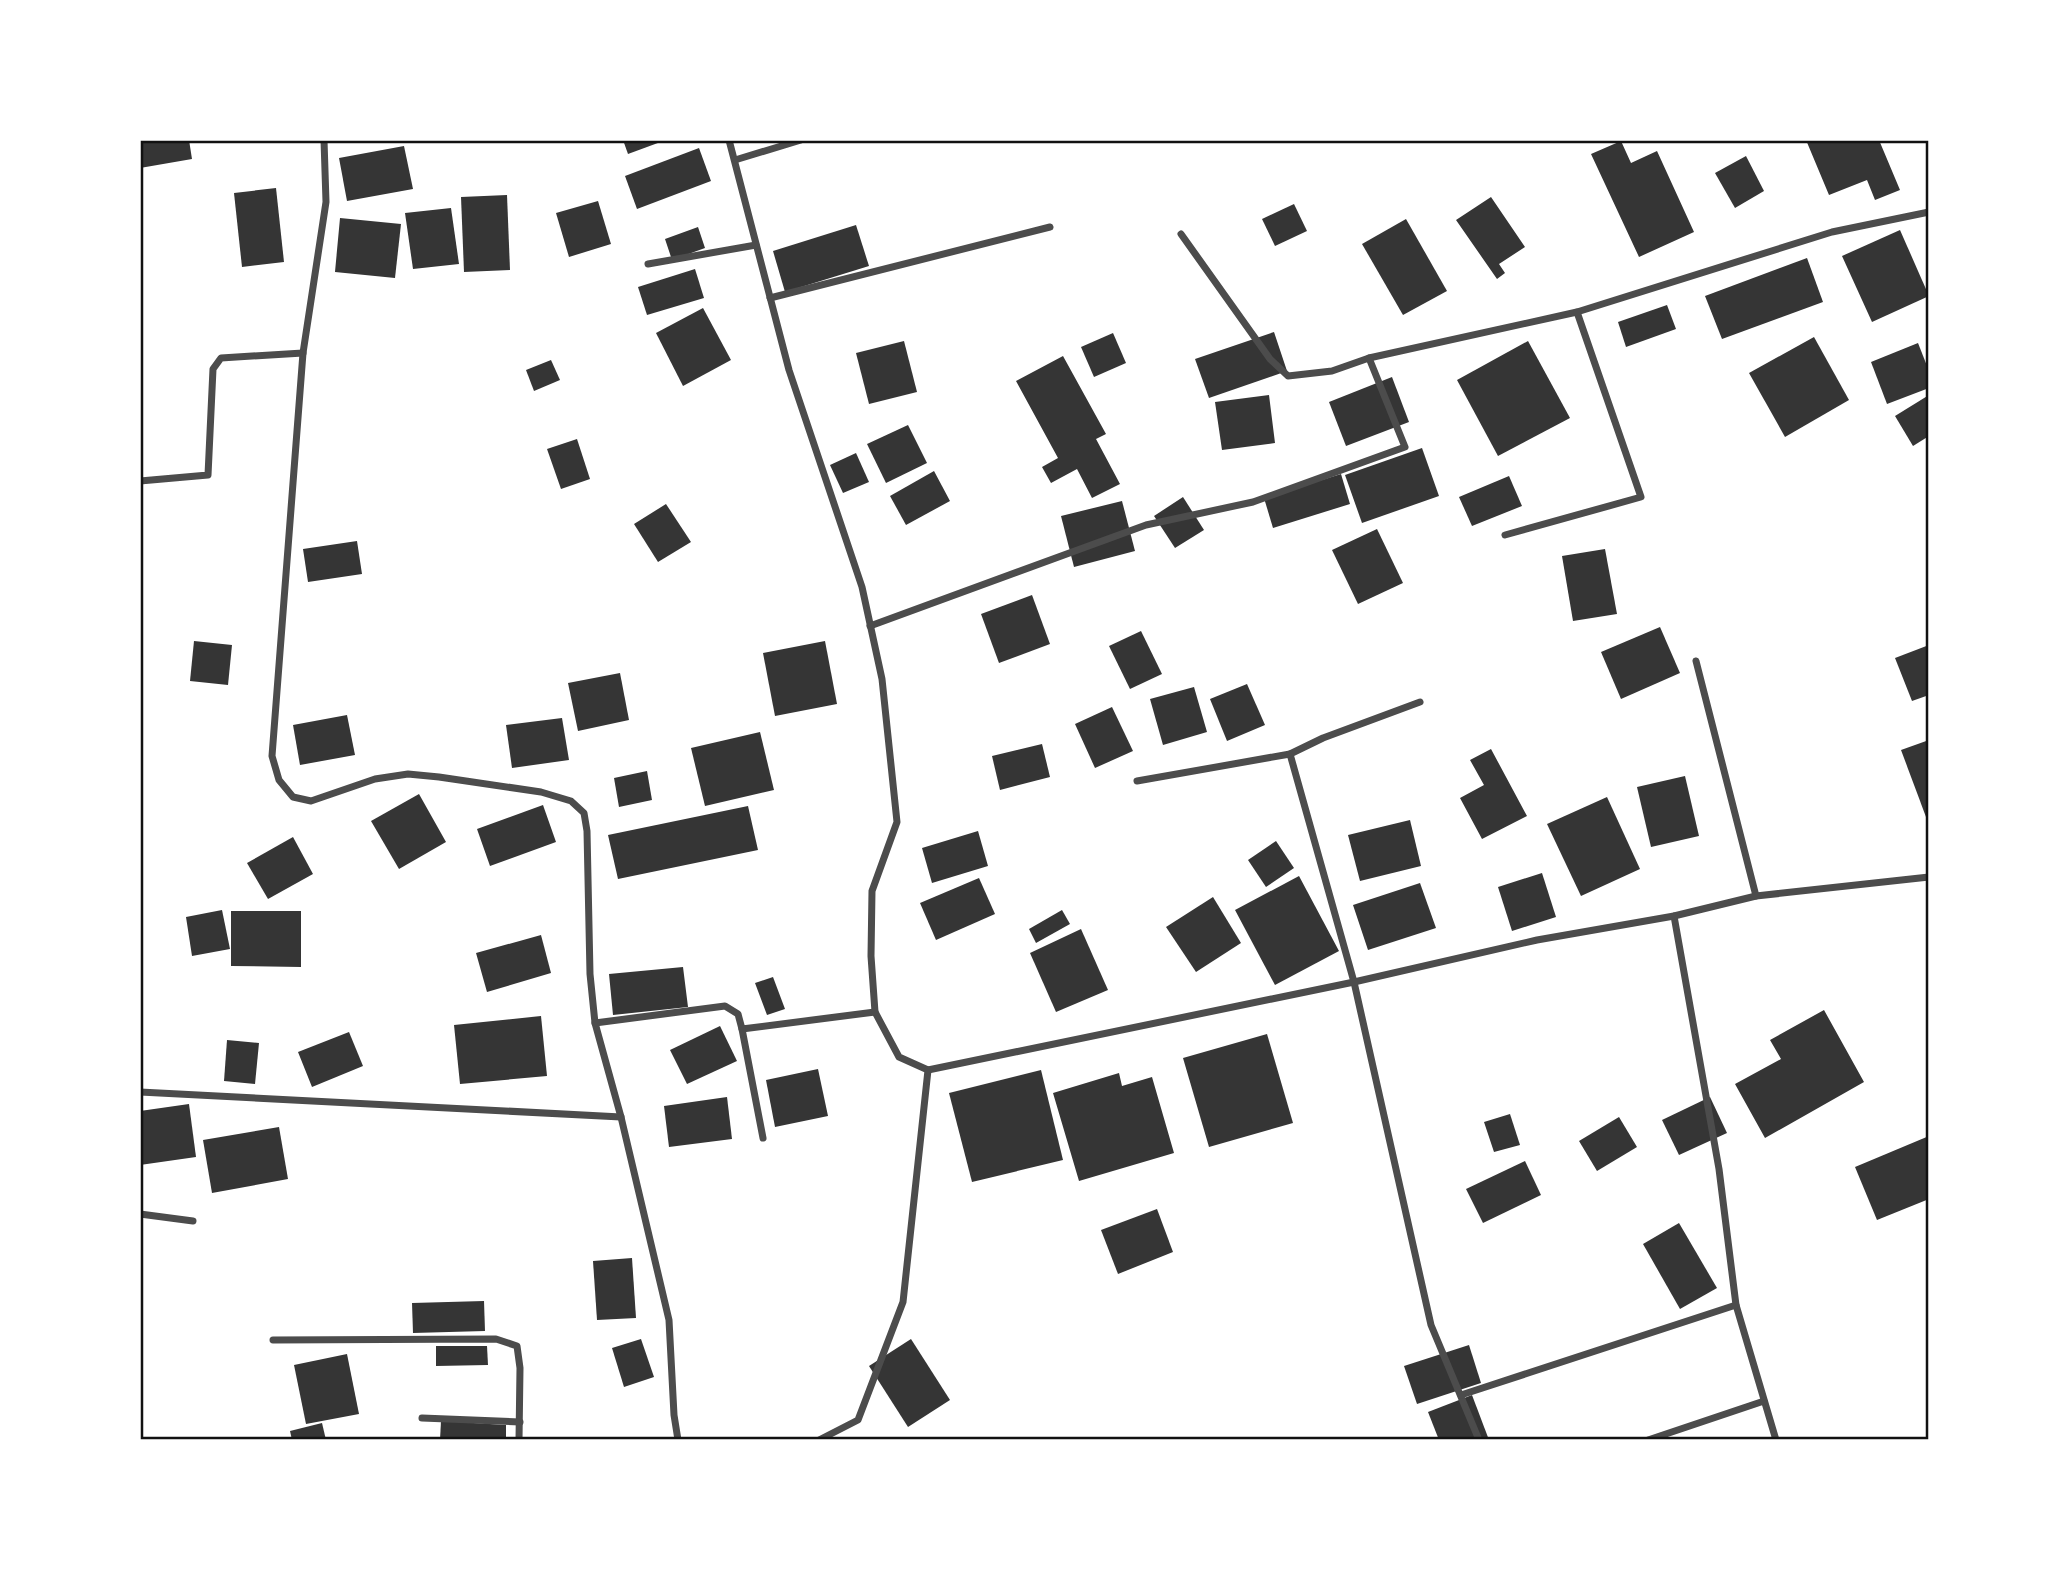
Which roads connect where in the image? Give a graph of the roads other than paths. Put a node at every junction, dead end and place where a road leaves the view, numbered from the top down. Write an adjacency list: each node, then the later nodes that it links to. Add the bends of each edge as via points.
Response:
1 (324, 140): 12 (street, via 326,202)
2 (729, 140): 4 (street)
3 (801, 140): 4 (street)
4 (735, 160): 8 (street)
5 (1929, 212): 11 (street, via 1832,232)
6 (1050, 227): 10 (street)
7 (1181, 234): 13 (street, via 1270,359 1288,376 1332,371)
8 (757, 245): 9 (street); 10 (street)
9 (648, 264)
10 (771, 298): 16 (street, via 789,370 862,587)
11 (1577, 312): 13 (street); 15 (street, via 1641,497)
12 (303, 353): 14 (street, via 221,358 213,369 208,475); 26 (street, via 272,755 279,779 293,797 311,801 375,779 408,774 541,792 570,801 584,813 587,831)
13 (1368, 358): 16 (street, via 1405,447 1253,502 1146,525)
14 (140, 481)
15 (1505, 535)
16 (870, 626): 25 (street, via 882,679 897,822 872,891)
17 (1696, 661): 22 (street)
18 (1420, 702): 19 (street)
19 (1290, 754): 20 (street); 24 (street)
20 (1136, 781)
21 (1929, 877): 22 (street)
22 (1756, 896): 23 (street)
23 (1674, 916): 24 (street, via 1537,940); 34 (street, via 1719,1169)
24 (1354, 982): 28 (street); 36 (street, via 1432,1325)
25 (875, 1012): 27 (street); 28 (street, via 899,1057)
26 (595, 1023): 27 (street, via 725,1006 738,1014); 30 (street)
27 (741, 1029): 31 (street)
28 (928, 1070): 42 (street, via 903,1302 859,1420)
29 (140, 1092): 30 (street)
30 (621, 1116): 41 (street, via 669,1320)
31 (763, 1138)
32 (140, 1214): 33 (street)
33 (192, 1221)
34 (1736, 1305): 36 (street); 37 (street)
35 (273, 1340): 39 (street, via 496,1339 517,1346)
36 (1461, 1395): 43 (street)
37 (1764, 1401): 44 (street); 45 (street)
38 (422, 1418): 39 (street)
39 (520, 1422): 40 (street)
40 (519, 1440)
41 (678, 1440)
42 (819, 1440)
43 (1479, 1440)
44 (1648, 1440)
45 (1776, 1440)

